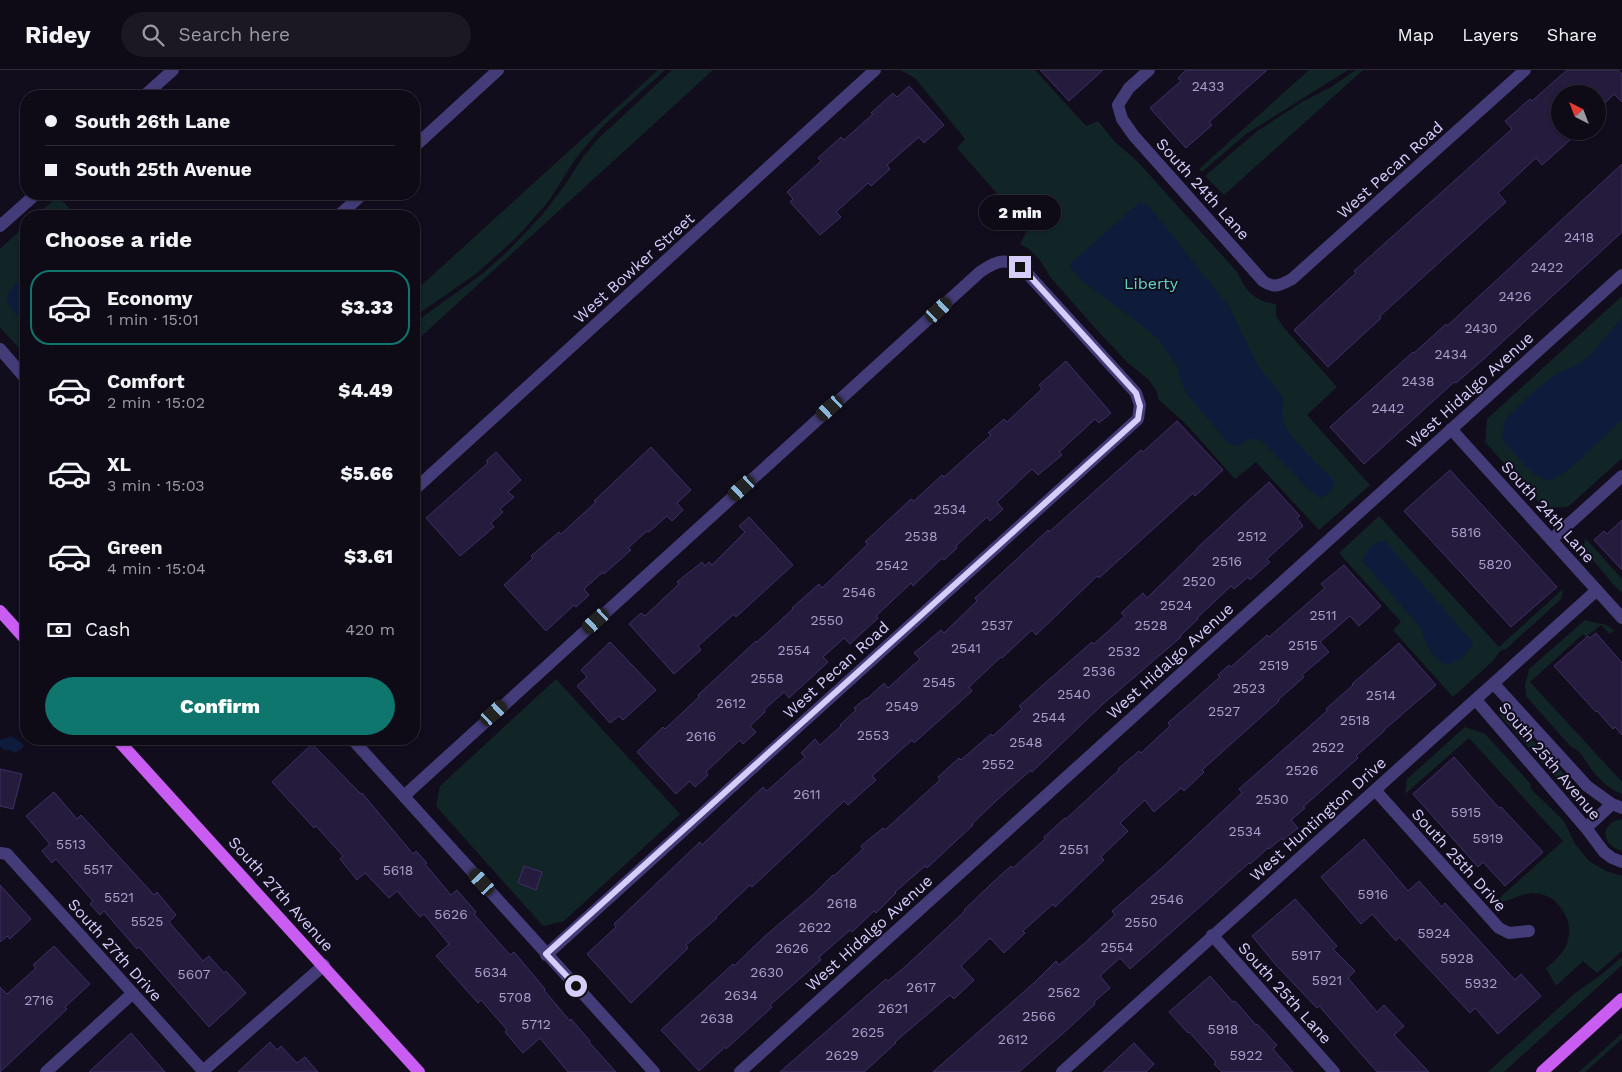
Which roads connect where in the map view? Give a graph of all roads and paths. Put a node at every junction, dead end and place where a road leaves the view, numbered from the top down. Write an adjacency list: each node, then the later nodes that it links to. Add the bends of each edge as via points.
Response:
1 (173, 70): 6 (street)
2 (498, 70): 7 (street)
3 (875, 70): 18 (street, West Bowker Street)
4 (1149, 70): 13 (street, South 24th Lane, via 1129,88 1118,105 1122,119 1263,281)
5 (1525, 70): 13 (street, West Pecan Road, via 1292,279)
6 (151, 90)
7 (420, 142)
8 (29, 200): 11 (street)
9 (356, 200): 10 (street)
10 (345, 210)
11 (0, 226)
12 (1622, 275): 16 (street, West Hidalgo Avenue)
13 (1273, 286)
14 (0, 349): 15 (street)
15 (20, 372)
16 (1451, 429): 19 (street, South 24th Lane); 44 (street, West Hidalgo Avenue)
17 (1622, 476): 19 (street)
18 (420, 485)
19 (1551, 540): 20 (street, South 24th Lane)
20 (1597, 590): 22 (street, South 24th Lane); 24 (street, West Huntington Drive)
21 (0, 611): 23 (main road)
22 (1622, 618)
23 (20, 633)
24 (1494, 684): 25 (street, West Huntington Drive); 30 (street, South 25th Avenue, via 1587,786)
25 (1476, 700): 28 (street, West Huntington Drive); 31 (street, South 25th Avenue)
26 (122, 745): 37 (main road, South 27th Avenue)
27 (357, 745): 29 (street)
28 (1374, 790): 34 (street, South 25th Drive, via 1499,928 1509,933); 35 (street, West Huntington Drive)
29 (404, 796): 36 (street); 36 (street, West Pecan Road, via 990,265 1003,261 1026,272 1136,393 1140,406 1138,419)
30 (1617, 806): 31 (street)
31 (1586, 828): 33 (street, South 25th Avenue, via 1604,852)
32 (0, 853): 38 (street, South 27th Drive, via 7,854)
33 (1622, 862)
34 (1529, 931)
35 (1212, 935): 45 (street, West Huntington Drive); 46 (street, South 25th Lane)
36 (546, 954): 43 (street)
37 (324, 965): 41 (street); 42 (main road, South 27th Avenue)
38 (133, 993): 40 (street); 41 (street, South 27th Drive)
39 (1622, 999): 47 (main road)
40 (46, 1072)
41 (204, 1072)
42 (419, 1072)
43 (654, 1072)
44 (740, 1072)
45 (1062, 1072)
46 (1334, 1072)
47 (1542, 1072)

